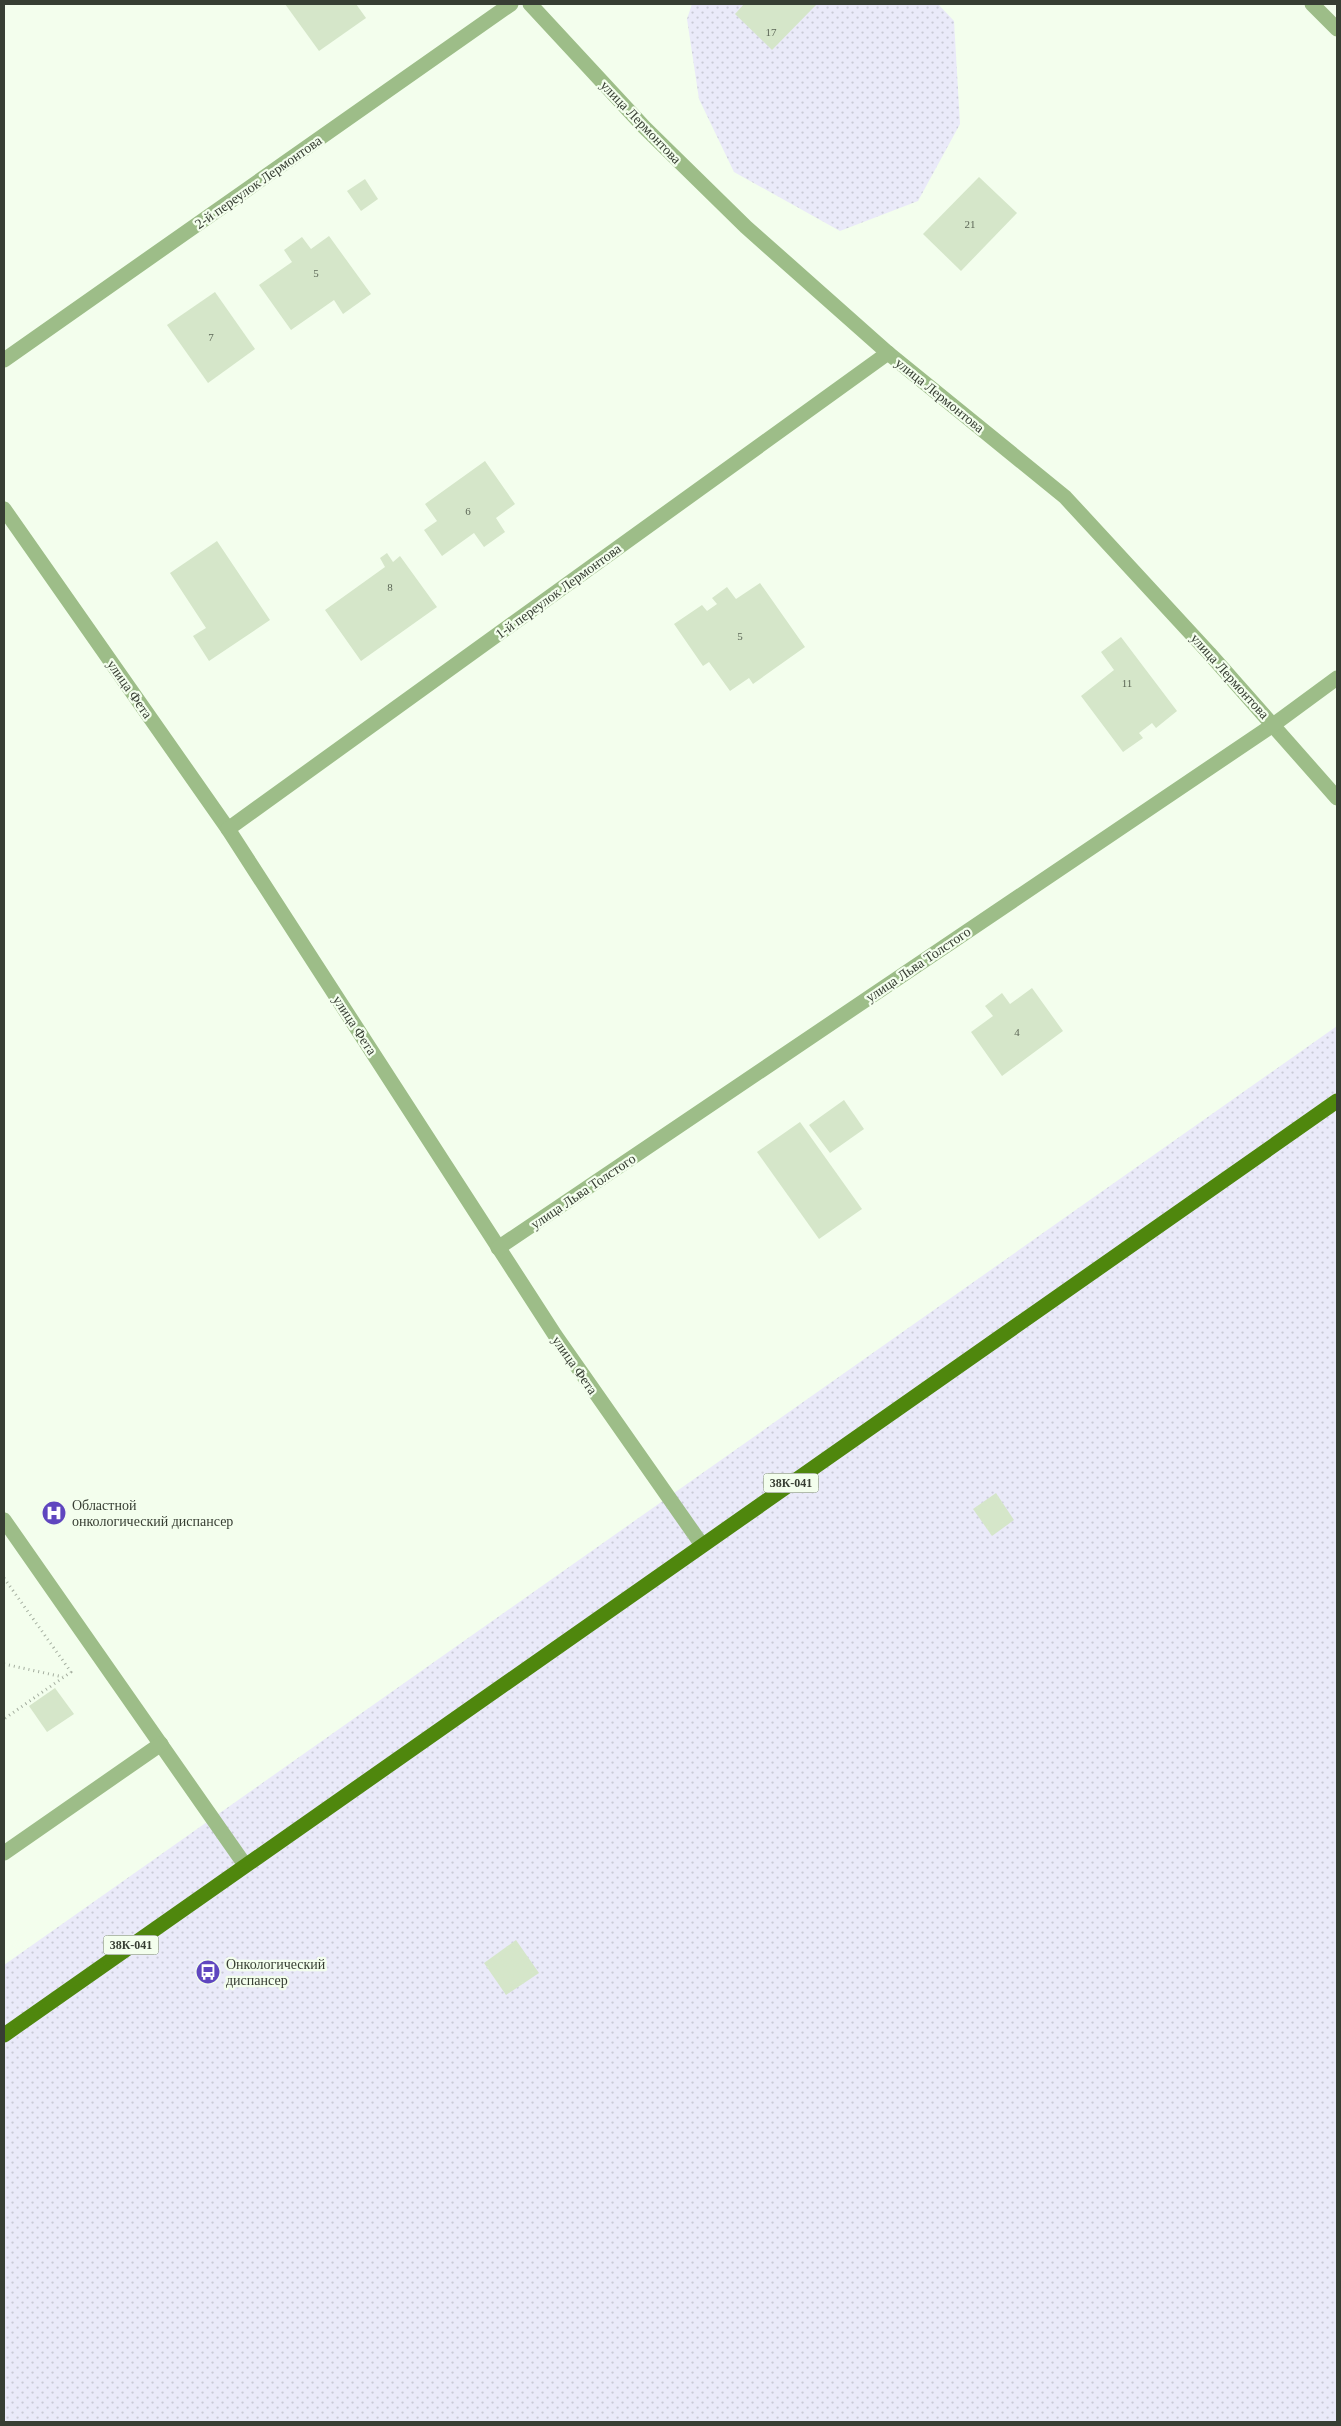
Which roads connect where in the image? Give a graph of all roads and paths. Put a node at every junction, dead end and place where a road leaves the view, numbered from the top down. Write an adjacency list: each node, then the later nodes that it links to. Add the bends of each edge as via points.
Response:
1 (512, 4): 6 (street, 2-й переулок Лермонтова)
2 (530, 4): 5 (street, улица Лермонтова, via 644,127 746,227)
3 (1312, 4): 4 (street)
4 (1337, 29)
5 (888, 352): 9 (street, улица Лермонтова, via 1065,497); 11 (street, 1-й переулок Лермонтова)
6 (4, 360)
7 (4, 509): 11 (street, улица Фета)
8 (1337, 678): 9 (street, улица Льва Толстого)
9 (1273, 725): 10 (street, улица Лермонтова); 13 (street, улица Льва Толстого)
10 (1337, 798)
11 (228, 829): 13 (street, улица Фета)
12 (1337, 1101): 15 (main road, 38К-041)
13 (498, 1248): 15 (street, улица Фета, via 554,1336)
14 (4, 1520): 20 (street)
15 (702, 1545): 22 (main road, 38К-041)
16 (4, 1578): 18 (path, via 71,1672)
17 (4, 1664): 18 (path)
18 (63, 1677): 19 (path)
19 (4, 1719)
20 (161, 1744): 21 (street); 22 (street)
21 (4, 1853)
22 (245, 1865): 23 (main road, 38К-041)
23 (4, 2035)

